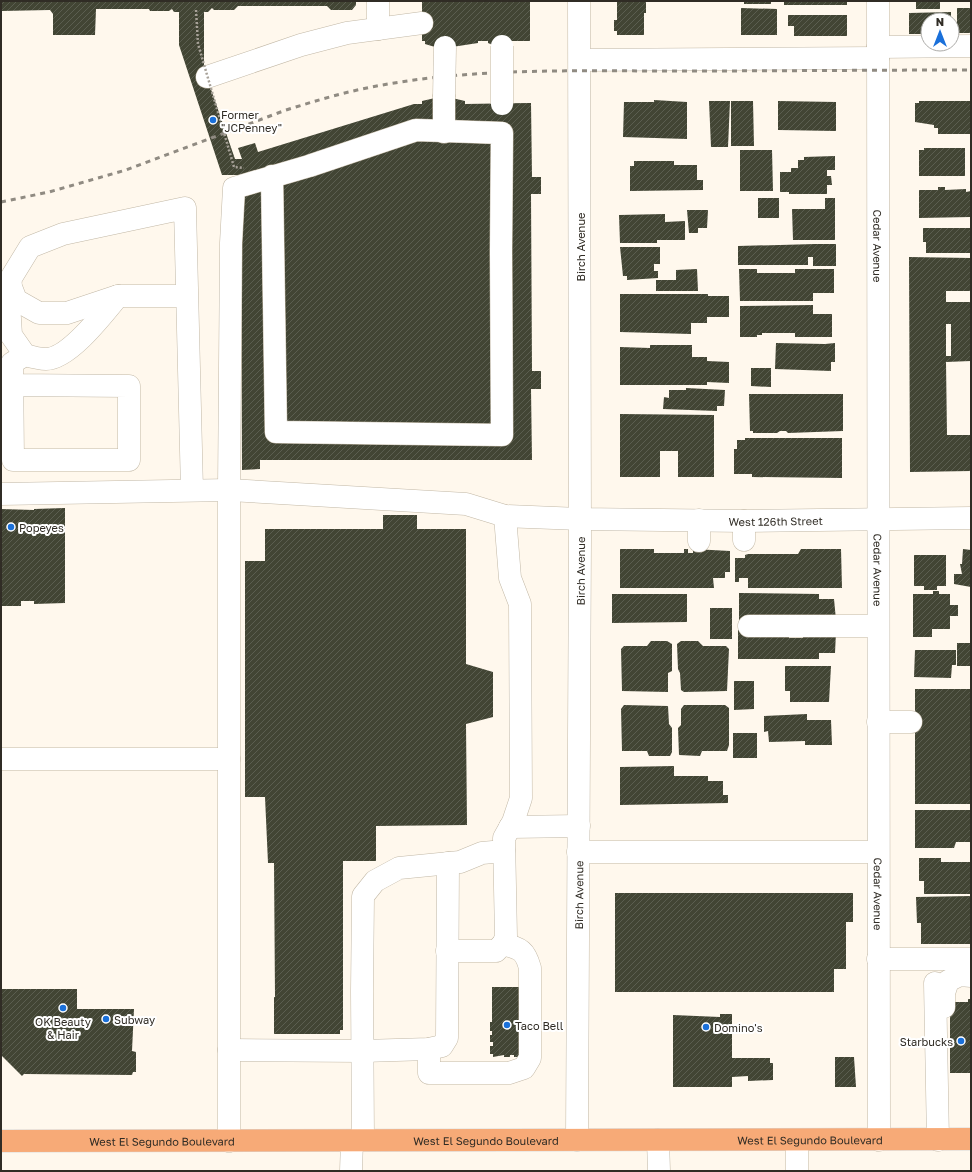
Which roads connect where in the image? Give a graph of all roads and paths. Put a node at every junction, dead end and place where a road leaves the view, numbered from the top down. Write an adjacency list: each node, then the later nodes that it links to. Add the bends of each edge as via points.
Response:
1 (378, 1): 6 (street)
2 (579, 1): 11 (street, Birch Avenue)
3 (878, 1): 10 (street, Cedar Avenue)
4 (196, 10): 15 (path, bridge, via 198,44 234,167)
5 (422, 23): 6 (street)
6 (378, 28): 12 (street, via 301,45)
7 (502, 46): 14 (street, bridge)
8 (971, 46): 10 (street)
9 (445, 47): 13 (street, bridge)
10 (878, 53): 11 (street); 28 (street, Cedar Avenue)
11 (580, 60): 27 (street, Birch Avenue)
12 (207, 77)
13 (444, 132): 14 (street); 16 (street, via 416,130)
14 (502, 133): 16 (street, via 502,434 276,432)
15 (244, 168)
16 (272, 176): 23 (street, via 234,188 231,243)
17 (10, 287): 18 (street, via 16,300 39,312 67,312); 19 (street, via 11,278 30,247 63,234 185,208); 20 (street, via 11,335)
18 (118, 296): 19 (street); 20 (street, via 67,351 47,360)
19 (187, 296): 22 (street)
20 (25, 355): 21 (street, via 12,363)
21 (12, 385): 21 (street, via 13,460 129,460 129,386)
22 (192, 490): 23 (street, West 126th Street); 24 (street, West 126th Street)
23 (229, 490): 25 (street, West 126th Street, via 466,504); 36 (street)
24 (1, 494)
25 (505, 516): 27 (street, West 126th Street); 38 (street, via 510,578 520,604 521,798)
26 (971, 518): 28 (street, West 126th Street)
27 (580, 519): 29 (street, West 126th Street); 37 (street, Birch Avenue)
28 (878, 519): 29 (street, West 126th Street, via 744,531); 32 (street, Cedar Avenue)
29 (699, 520): 30 (street)
30 (699, 541)
31 (748, 626): 32 (street)
32 (878, 626): 33 (street, Cedar Avenue)
33 (878, 722): 34 (street); 41 (street, Cedar Avenue)
34 (911, 722)
35 (1, 759): 36 (street)
36 (229, 759): 50 (street)
37 (579, 826): 38 (street); 40 (street, Birch Avenue)
38 (510, 827): 39 (street, via 504,838)
39 (504, 851): 42 (street, via 482,853 460,862); 43 (street, via 506,937)
40 (578, 852): 41 (street); 55 (street, Birch Avenue)
41 (878, 852): 45 (street, Cedar Avenue)
42 (448, 863): 44 (street); 51 (street, via 399,868 375,881 363,896)
43 (503, 944): 44 (street, via 496,951); 49 (street, via 519,948 527,956 530,968 530,1058 524,1068 509,1073 429,1073)
44 (447, 951): 49 (street, via 447,1038 442,1046)
45 (878, 959): 46 (street); 58 (street, Cedar Avenue)
46 (971, 959)
47 (971, 976): 52 (street, via 960,976 948,981 944,993 944,1067)
48 (935, 983): 52 (street)
49 (429, 1049): 51 (street)
50 (229, 1050): 51 (street); 61 (street)
51 (363, 1051): 54 (street)
52 (937, 1074): 59 (street)
53 (971, 1139): 59 (main road, West El Segundo Boulevard)
54 (357, 1140): 55 (main road, West El Segundo Boulevard); 61 (main road, West El Segundo Boulevard); 62 (street)
55 (577, 1140): 56 (main road, West El Segundo Boulevard)
56 (658, 1140): 57 (main road, West El Segundo Boulevard); 63 (street)
57 (797, 1140): 58 (main road, West El Segundo Boulevard); 64 (street)
58 (879, 1140): 59 (main road, West El Segundo Boulevard)
59 (938, 1140)
60 (1, 1141): 61 (main road, West El Segundo Boulevard)
61 (229, 1141)
62 (351, 1171)
63 (660, 1171)
64 (797, 1171)

